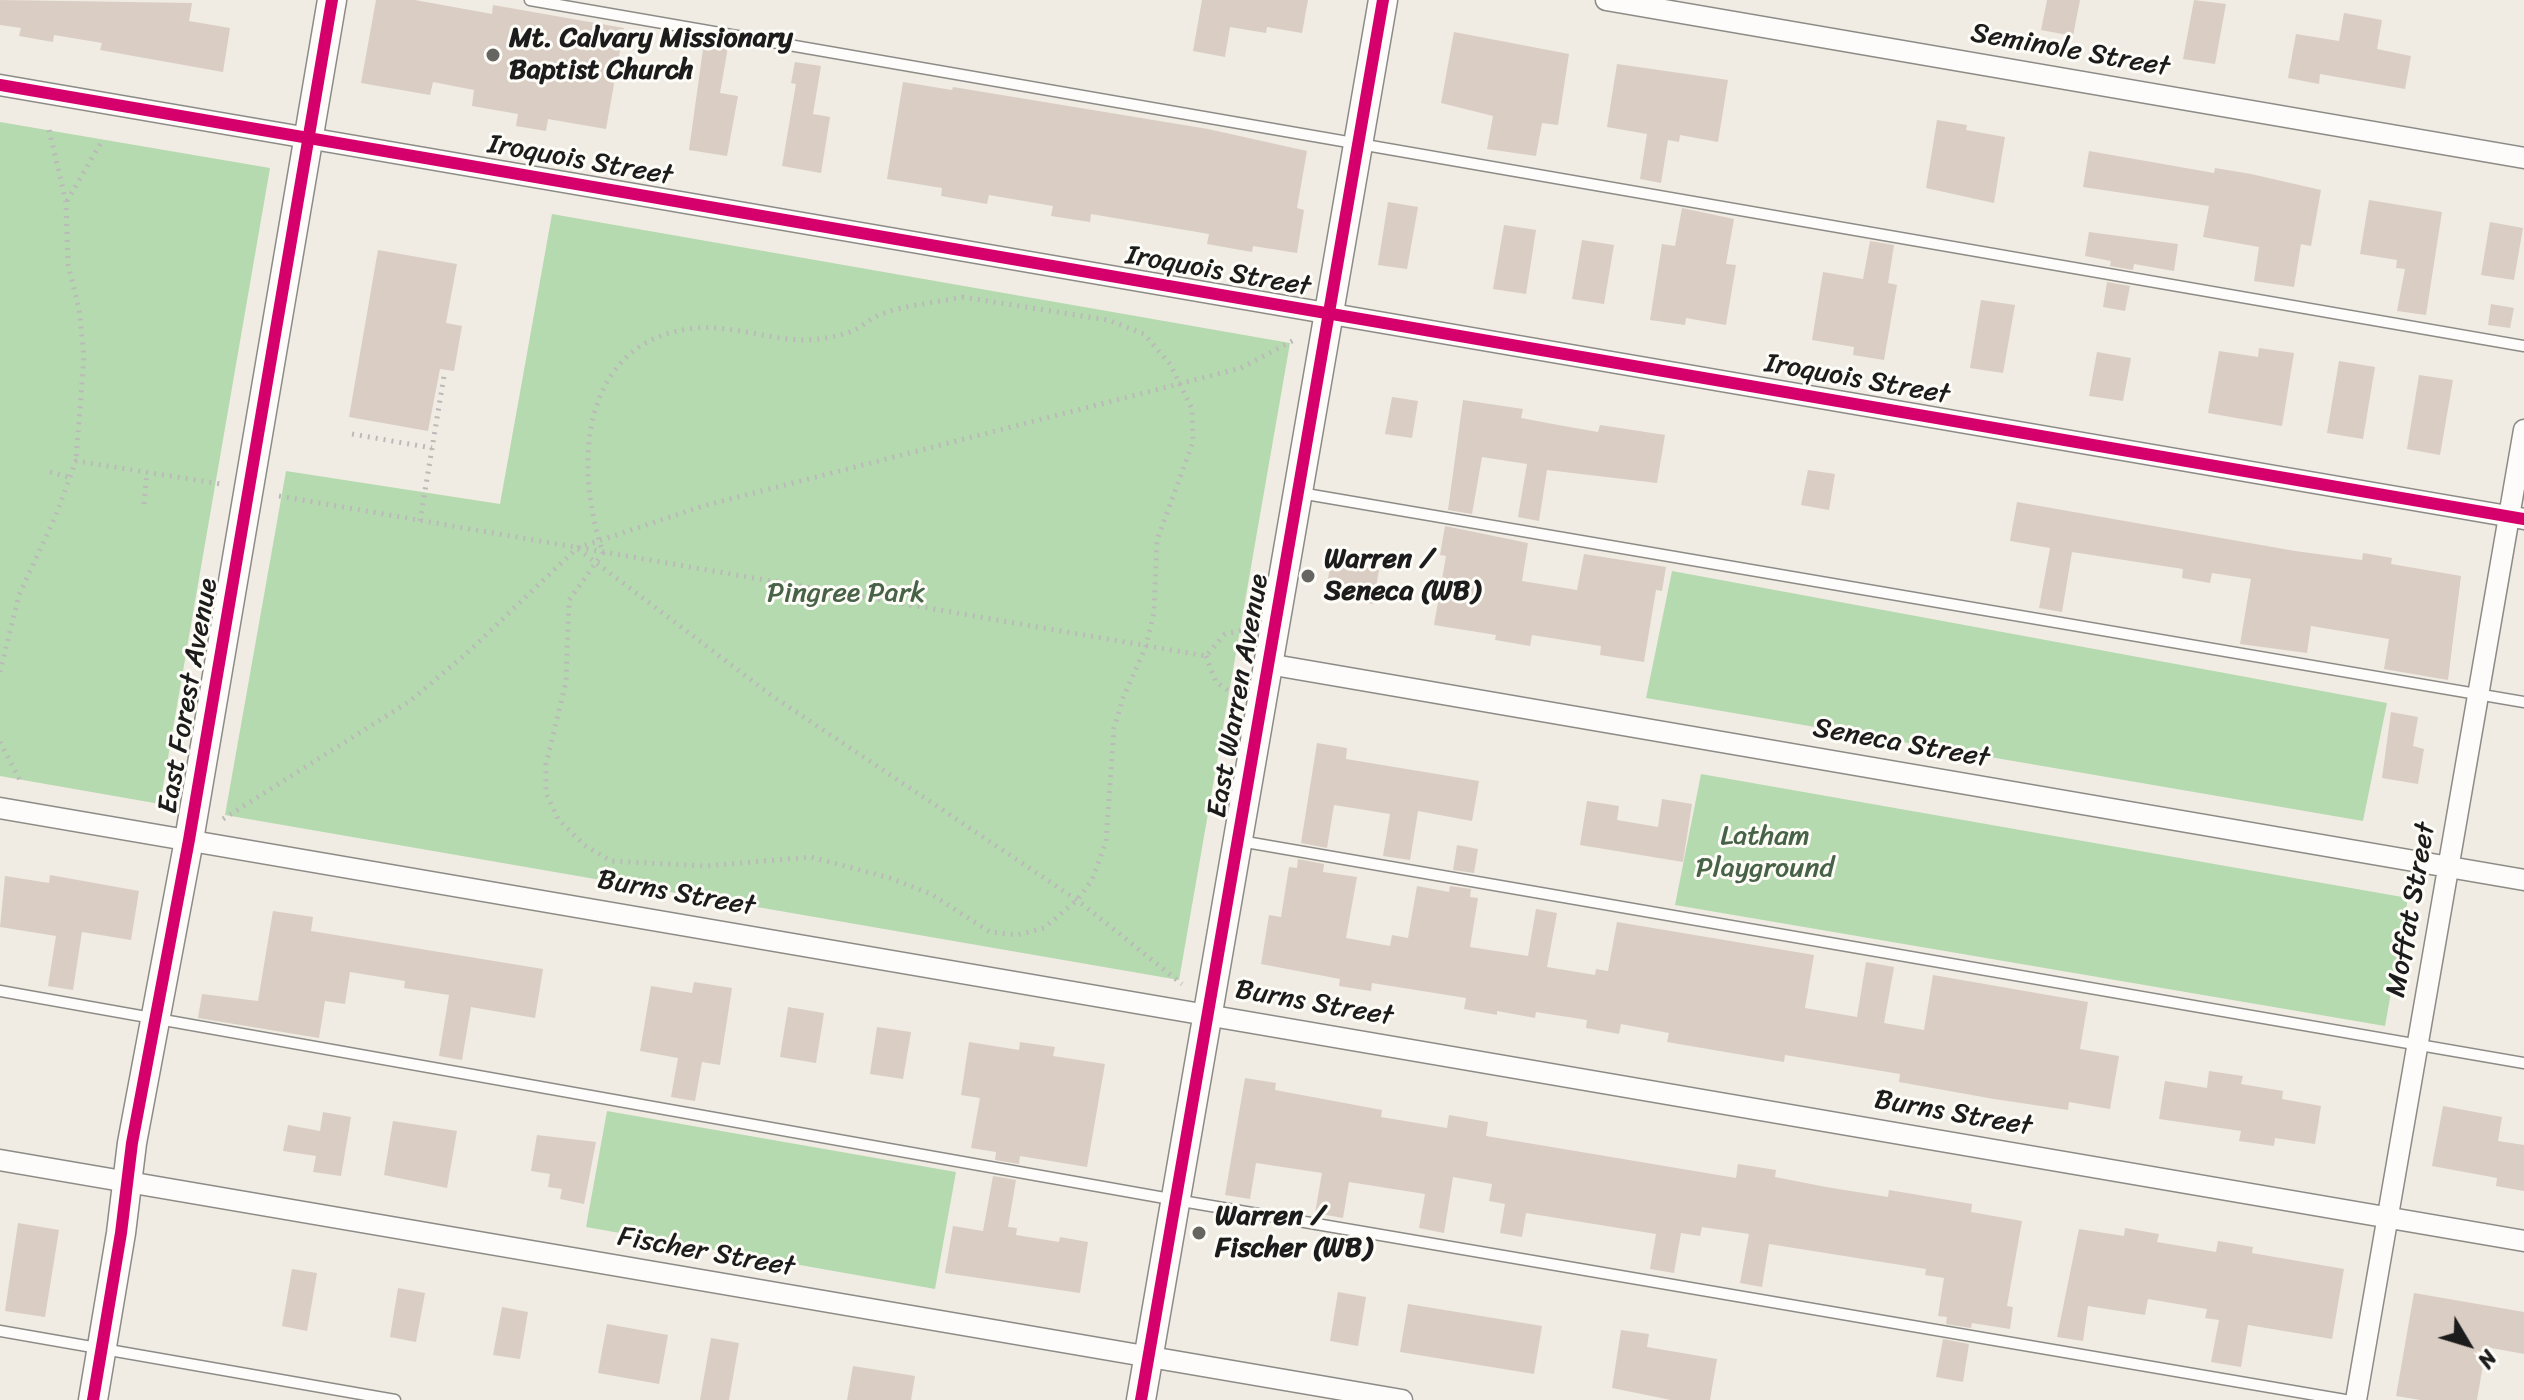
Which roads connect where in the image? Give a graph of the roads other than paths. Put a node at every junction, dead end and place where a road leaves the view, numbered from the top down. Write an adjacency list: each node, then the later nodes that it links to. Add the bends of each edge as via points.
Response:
1 (332, 0): 6 (main road, East Forest Avenue)
2 (530, 0): 7 (lane)
3 (1383, 0): 7 (main road, East Warren Avenue)
4 (1606, 0): 8 (street, Seminole Street)
5 (0, 85): 6 (street, Iroquois Street)
6 (309, 138): 9 (street, Iroquois Street); 18 (main road, East Forest Avenue)
7 (1358, 142): 9 (main road, East Warren Avenue); 10 (lane)
8 (2524, 158)
9 (1329, 315): 12 (main road, East Warren Avenue); 13 (street, Iroquois Street)
10 (2524, 346)
11 (2524, 430): 13 (street, Moffat Street)
12 (1298, 492): 14 (main road, East Warren Avenue); 15 (lane)
13 (2516, 518): 15 (street, Moffat Street)
14 (1268, 664): 19 (main road, East Warren Avenue); 20 (street, Seneca Street)
15 (2478, 694): 16 (lane); 20 (street, Moffat Street)
16 (2524, 702)
17 (0, 808): 18 (street, Burns Street)
18 (189, 840): 23 (street, Burns Street); 24 (main road, East Forest Avenue)
19 (1238, 841): 23 (main road, East Warren Avenue); 25 (lane)
20 (2448, 867): 21 (street, Seneca Street); 25 (street, Moffat Street)
21 (2524, 880)
22 (0, 991): 24 (lane)
23 (1208, 1014): 29 (main road, East Warren Avenue); 30 (street, Burns Street)
24 (156, 1022): 28 (main road, East Forest Avenue); 29 (lane)
25 (2417, 1045): 26 (lane); 30 (street, Moffat Street)
26 (2524, 1063)
27 (0, 1160): 28 (street, Fischer Street)
28 (127, 1182): 33 (main road, East Forest Avenue); 34 (street, Fischer Street)
29 (1176, 1200): 34 (main road, East Warren Avenue); 39 (lane)
30 (2388, 1218): 31 (street, Burns Street); 40 (street, Moffat Street)
31 (2524, 1241)
32 (0, 1331): 33 (lane)
33 (101, 1349): 35 (main road, East Forest Avenue); 36 (lane)
34 (1149, 1357): 37 (main road, East Warren Avenue); 38 (street, Fischer Street)
35 (93, 1400)
36 (395, 1400)
37 (1141, 1400)
38 (1402, 1400)
39 (2345, 1400)
40 (2356, 1400)

